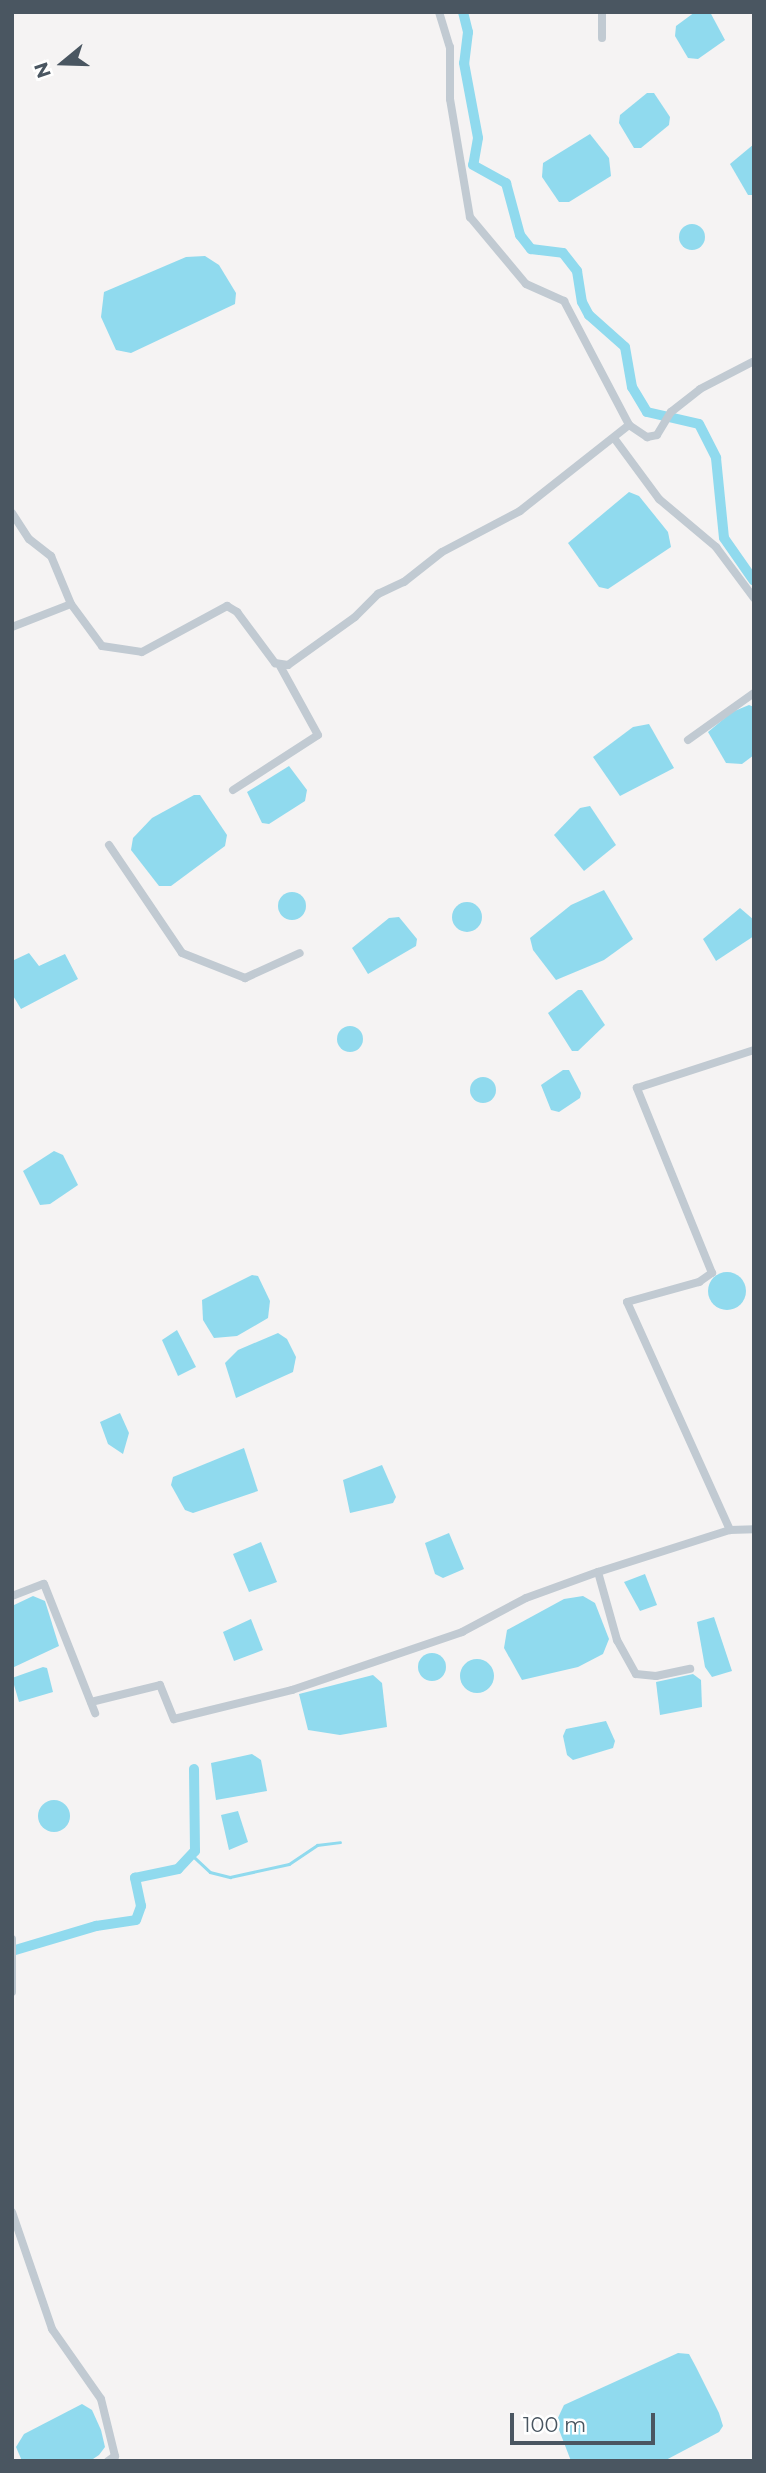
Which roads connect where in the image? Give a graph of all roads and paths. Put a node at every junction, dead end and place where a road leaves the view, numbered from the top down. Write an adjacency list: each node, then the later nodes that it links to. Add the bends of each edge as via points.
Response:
1 (439, 12): 5 (street, via 450,47 450,99 470,218 526,284 564,300)
2 (602, 12): 3 (street, via 606,33)
3 (602, 38)
4 (754, 361): 5 (street, via 701,389 671,412 657,435 647,437)
5 (629, 425): 6 (street)
6 (614, 438): 8 (street, via 659,499 716,547); 11 (street, via 520,511 442,552 404,582 378,594 305,653)
7 (12, 513): 9 (street, via 29,539 51,556)
8 (754, 598)
9 (71, 604): 10 (street); 11 (street, via 102,646 142,652 228,607)
10 (12, 627)
11 (280, 666): 14 (street, via 318,735)
12 (754, 693): 13 (street)
13 (688, 740)
14 (233, 790)
15 (109, 845): 16 (street, via 182,953 245,978)
16 (300, 953)
17 (754, 1050): 19 (street, via 637,1088 712,1273 699,1282 628,1303)
18 (754, 1529): 19 (street)
19 (730, 1531): 20 (street)
20 (598, 1572): 22 (street, via 617,1640 636,1674 656,1676); 23 (street, via 526,1598 462,1632 292,1690 174,1718 160,1685)
21 (12, 1596): 23 (street, via 44,1584)
22 (690, 1669)
23 (91, 1702): 24 (street)
24 (95, 1713)
25 (12, 1939): 26 (street)
26 (13, 1945): 27 (street)
27 (13, 1957): 28 (street)
28 (12, 1992)
29 (12, 2213): 30 (street, via 52,2329 100,2399 115,2456)
30 (108, 2461)

